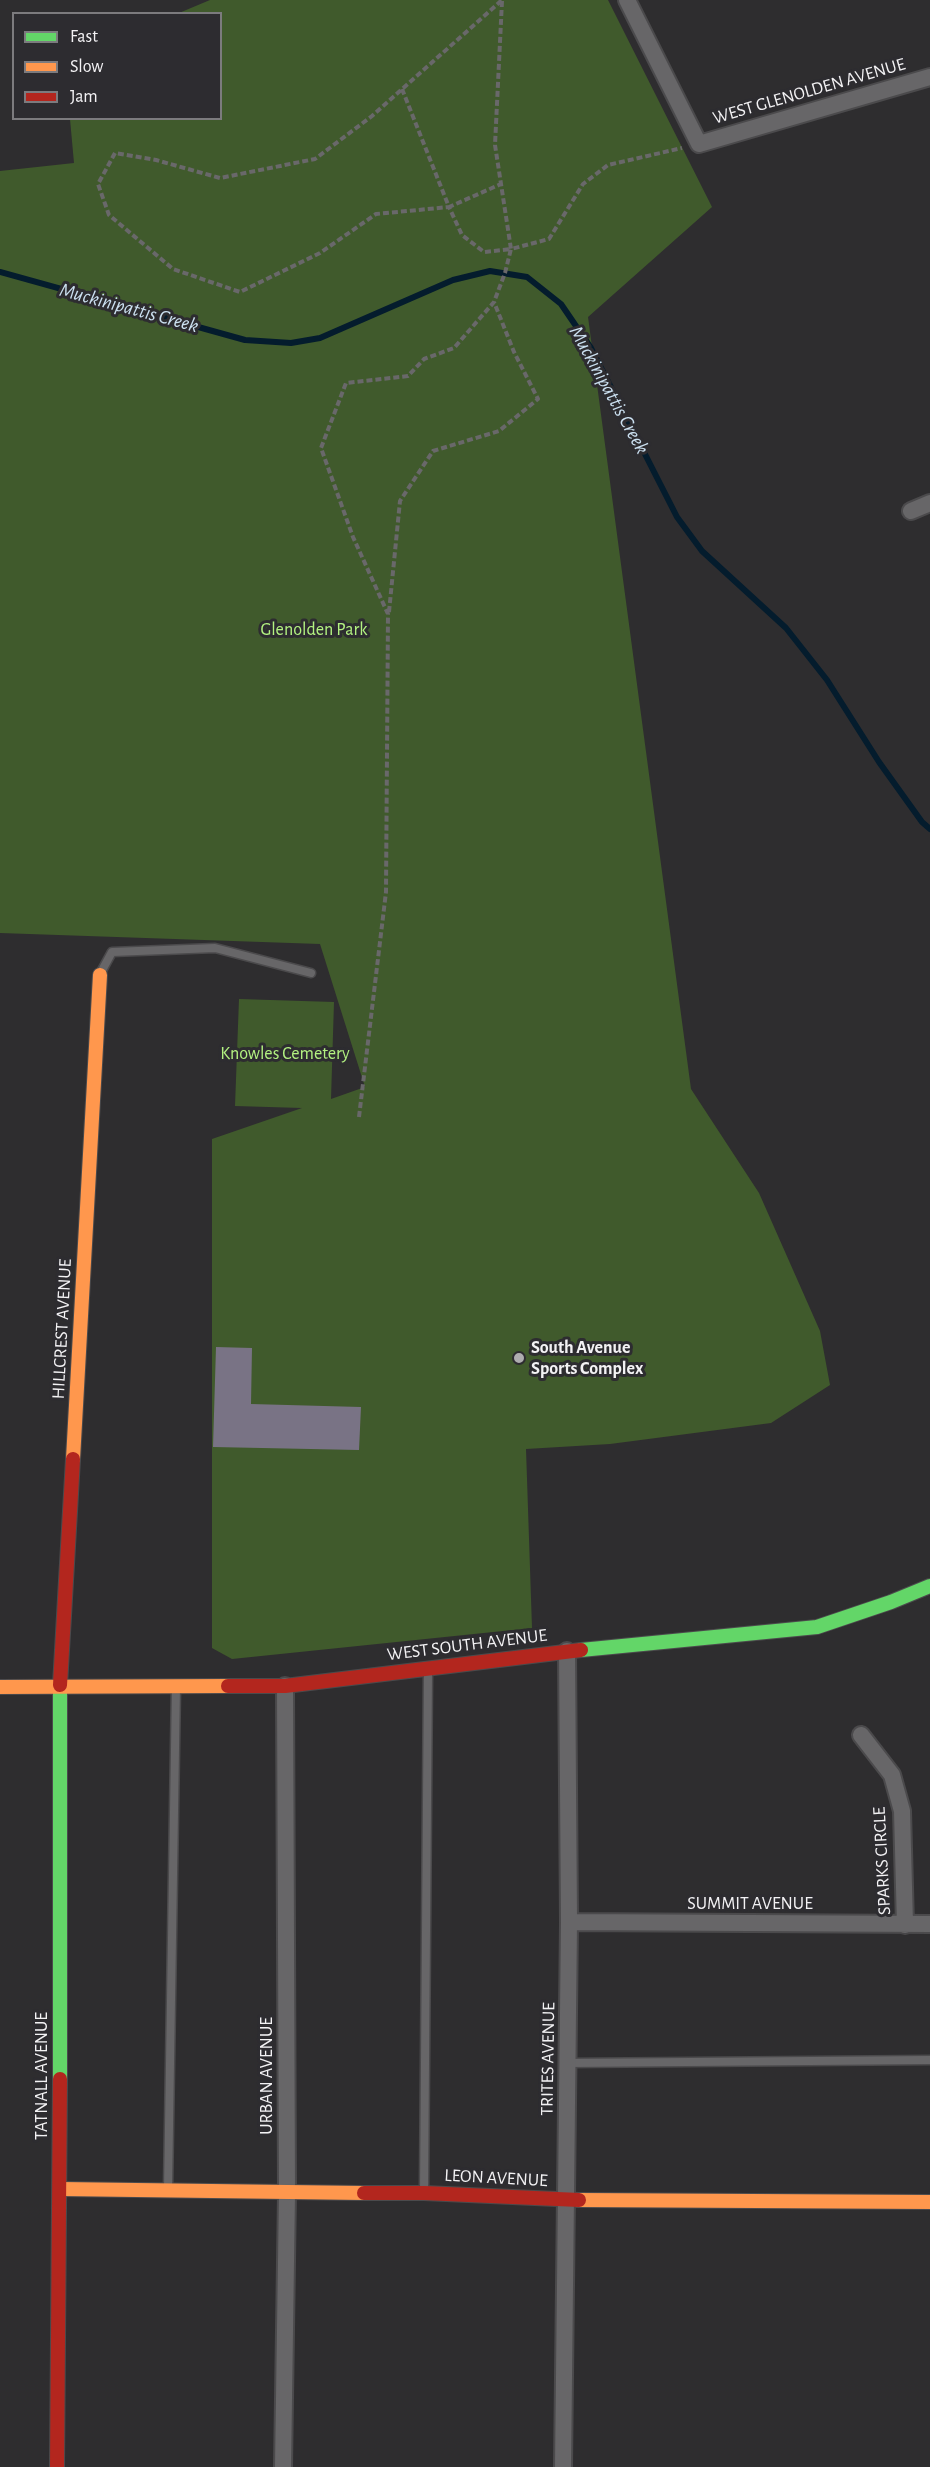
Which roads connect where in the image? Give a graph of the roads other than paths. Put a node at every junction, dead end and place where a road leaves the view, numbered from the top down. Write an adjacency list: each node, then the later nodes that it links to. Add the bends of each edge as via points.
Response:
1 (627, 0): 2 (street, WEST GLENOLDEN AVENUE, via 699,144)
2 (930, 77)
3 (930, 502): 4 (street)
4 (911, 511)
5 (311, 973): 6 (lane, via 215,948 112,952)
6 (100, 975): 10 (street, HILLCREST AVENUE)
7 (930, 1586): 8 (street, WEST SOUTH AVENUE, via 817,1627)
8 (567, 1651): 9 (street, WEST SOUTH AVENUE); 15 (street, TRITES AVENUE)
9 (428, 1668): 12 (street, WEST SOUTH AVENUE); 23 (lane)
10 (60, 1685): 11 (street, WEST SOUTH AVENUE); 13 (street, WEST SOUTH AVENUE); 20 (street, TATNALL AVENUE)
11 (176, 1686): 12 (street, WEST SOUTH AVENUE); 21 (lane)
12 (285, 1686): 22 (street, URBAN AVENUE)
13 (0, 1687)
14 (861, 1735): 17 (street, SPARKS CIRCLE, via 892,1775 902,1811)
15 (569, 1922): 17 (street, SUMMIT AVENUE); 19 (street, TRITES AVENUE)
16 (930, 1924): 17 (street, SUMMIT AVENUE)
17 (905, 1925)
18 (930, 2060): 19 (lane)
19 (567, 2063): 24 (street, TRITES AVENUE)
20 (60, 2188): 21 (street, LEON AVENUE); 26 (street, TATNALL AVENUE)
21 (168, 2190): 22 (street, LEON AVENUE)
22 (287, 2193): 23 (street, LEON AVENUE); 27 (street, URBAN AVENUE)
23 (424, 2193): 24 (street, LEON AVENUE)
24 (565, 2200): 25 (street, LEON AVENUE); 28 (street, TRITES AVENUE)
25 (930, 2202)
26 (57, 2467)
27 (283, 2467)
28 (563, 2467)

